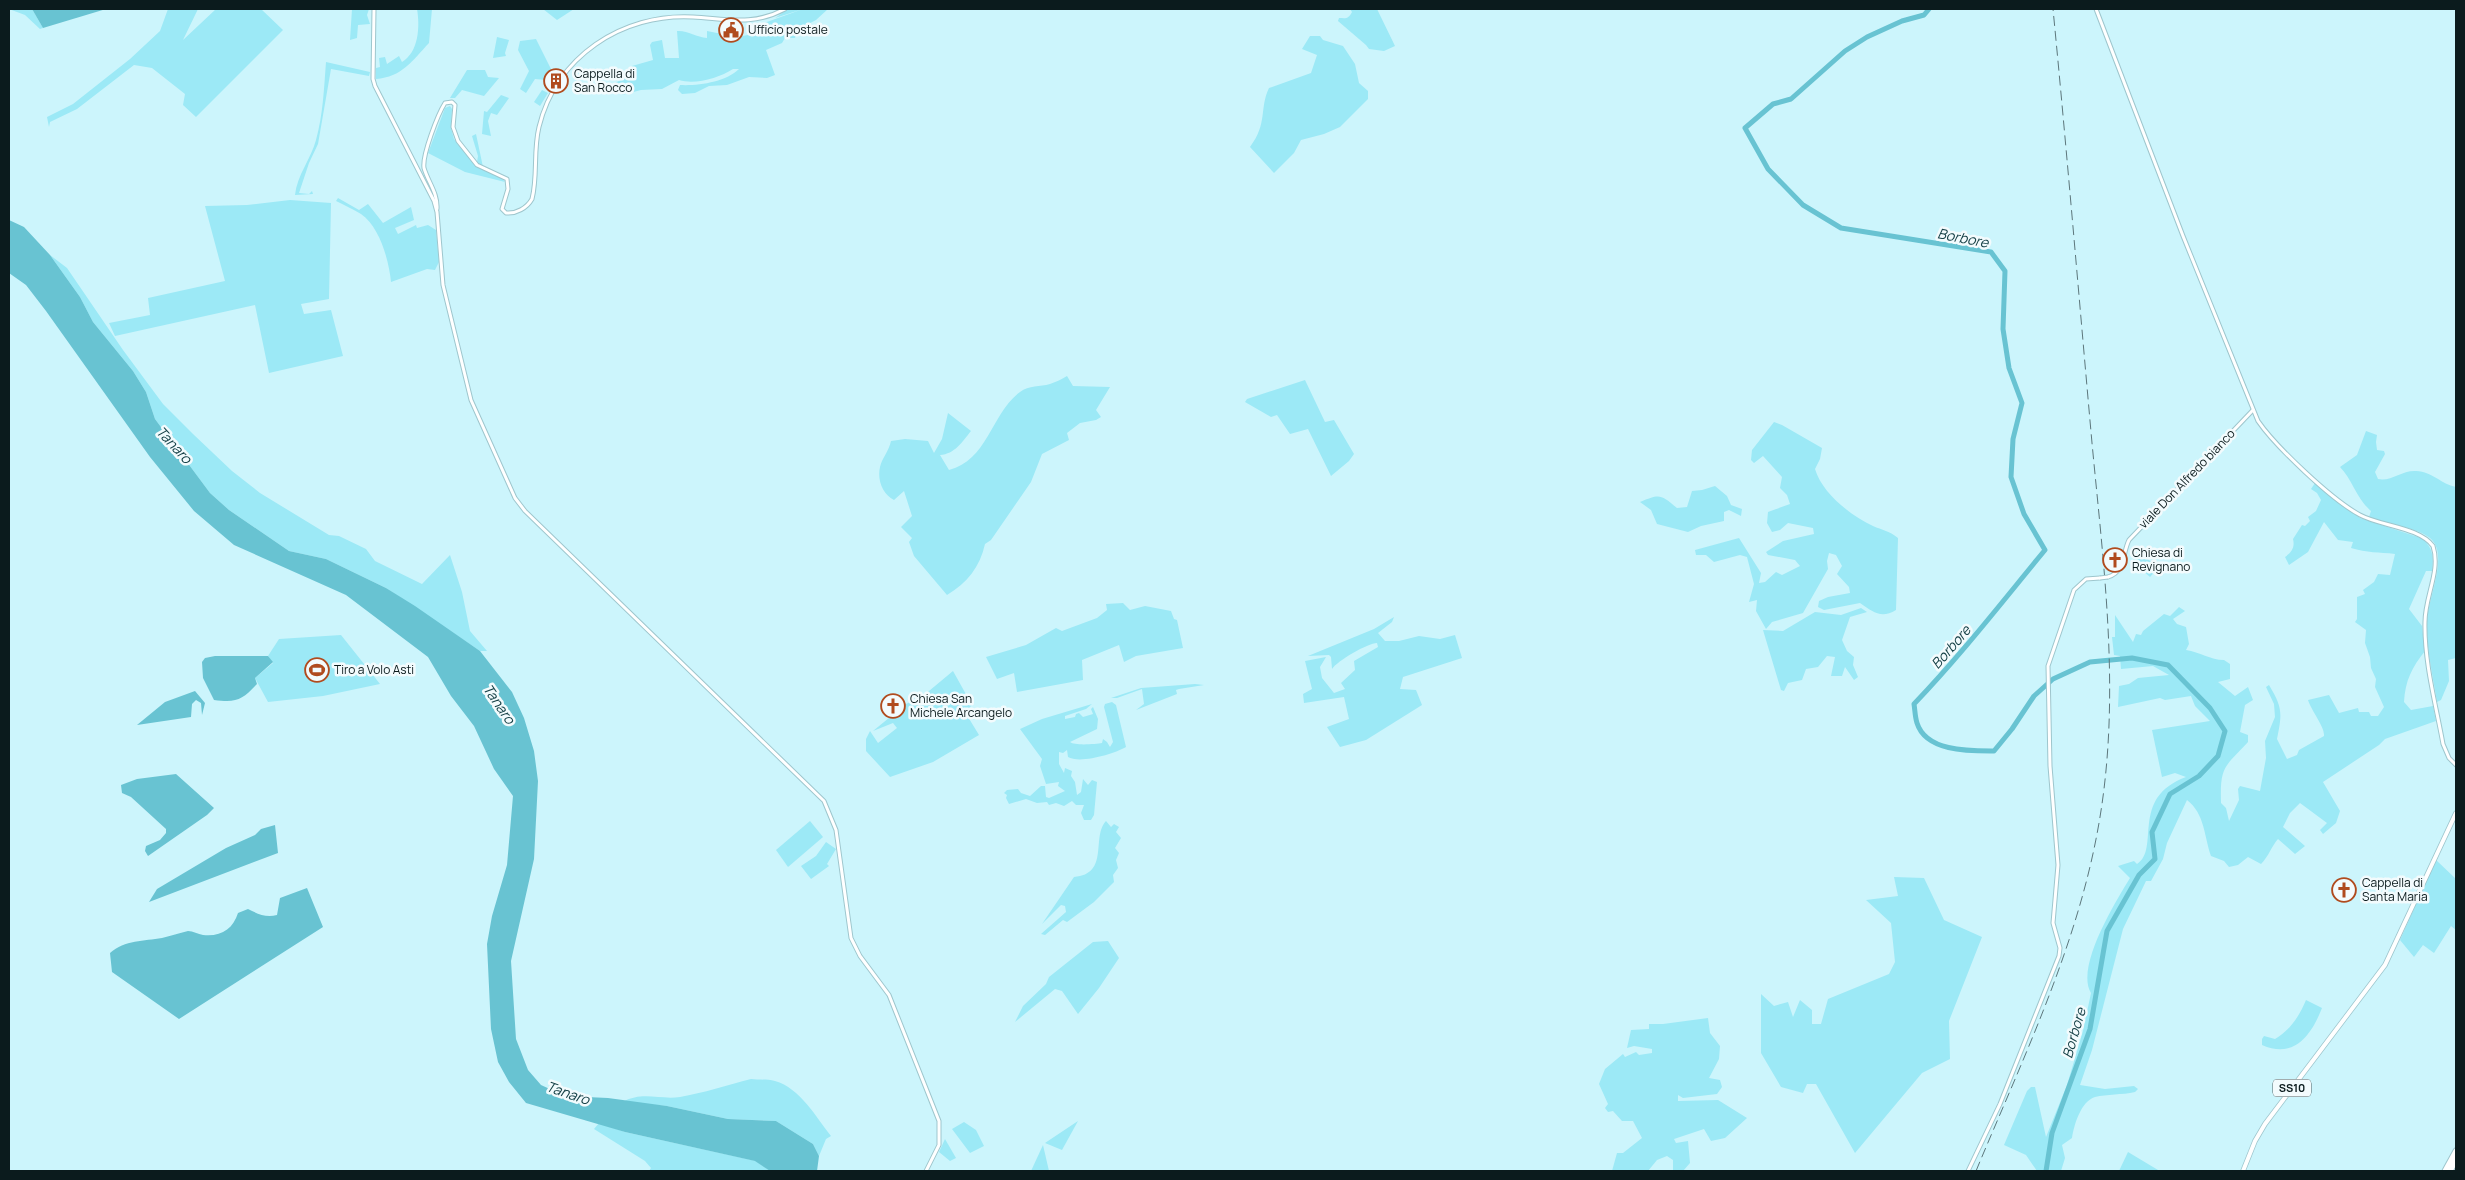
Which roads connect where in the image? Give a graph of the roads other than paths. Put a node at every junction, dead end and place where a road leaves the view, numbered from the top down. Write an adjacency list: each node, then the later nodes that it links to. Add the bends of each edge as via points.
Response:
1 (374, 9): 4 (street, via 375,86 426,183)
2 (785, 9): 4 (street, via 770,17 744,21 691,17 639,22 621,28 597,43 561,78 547,107 539,127 532,199 516,212 506,214 502,209 508,189 507,179 477,165 470,157 455,136 452,119 455,105 445,103 424,162 436,196)
3 (2096, 9): 5 (street)
4 (437, 212): 10 (street, via 443,285 471,400 516,498 525,511 820,795 828,807 837,838 851,938 889,995 939,1121 939,1145)
5 (2253, 410): 6 (street, via 2270,436 2339,501 2372,521 2420,535 2433,546 2436,568 2425,612 2425,632 2443,744); 11 (street, viale Don Alfredo bianco, bridge, via 2129,540 2123,564 2110,576 2081,582 2072,593 2049,661 2048,678 2050,766 2058,865 2053,923 2060,956 2000,1104)
6 (2455, 764)
7 (2456, 813): 12 (main road, SS10, via 2384,965 2265,1124)
8 (2456, 1152): 9 (highway)
9 (2454, 1159): 13 (highway); 14 (highway)
10 (926, 1171)
11 (1968, 1171)
12 (2243, 1171)
13 (2445, 1171)
14 (2450, 1171)

